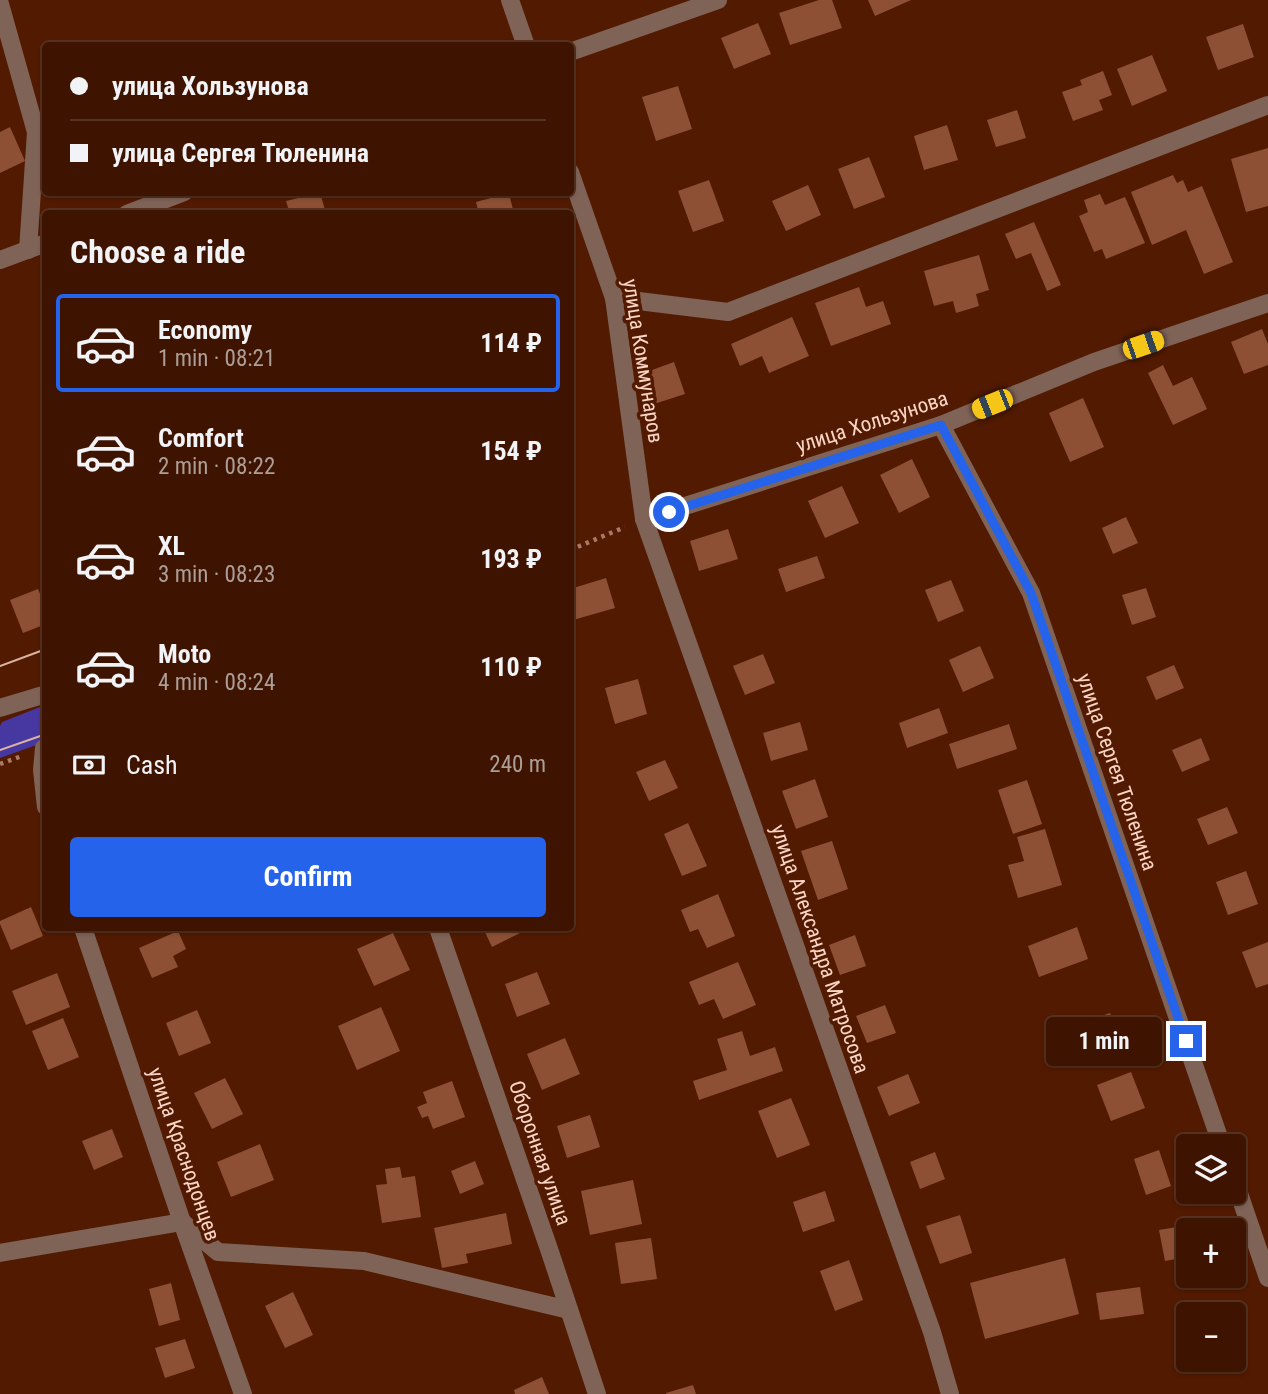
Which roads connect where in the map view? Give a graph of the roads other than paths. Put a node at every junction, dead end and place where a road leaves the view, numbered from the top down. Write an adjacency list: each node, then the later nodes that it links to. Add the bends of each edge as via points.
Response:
1 (510, 0): 4 (street)
2 (718, 0): 5 (street)
3 (0, 4): 11 (street, via 36,132)
4 (525, 42)
5 (574, 51)
6 (1268, 105): 13 (street, via 728,312)
7 (574, 183): 13 (street, улица Коммунаров)
8 (174, 196): 9 (street)
9 (137, 210)
10 (42, 245): 11 (street)
11 (28, 250): 12 (street)
12 (0, 260)
13 (614, 298): 16 (street, улица Коммунаров)
14 (1268, 303): 15 (street, улица Хользунова, via 1094,362)
15 (941, 425): 16 (street, улица Хользунова); 21 (street, улица Сергея Тюленина, via 1031,593)
16 (644, 519): 29 (street, улица Александра Матросова)
17 (42, 695): 18 (street)
18 (0, 708)
19 (84, 931): 23 (street, улица Краснодонцев)
20 (439, 931): 26 (street, Оборонная улица)
21 (1218, 1134)
22 (1243, 1204): 25 (street)
23 (183, 1222): 24 (street); 26 (street, via 218,1252 365,1261); 27 (street, улица Краснодонцев)
24 (0, 1253)
25 (1268, 1278)
26 (569, 1310): 28 (street, Оборонная улица)
27 (243, 1394)
28 (597, 1394)
29 (950, 1394)

